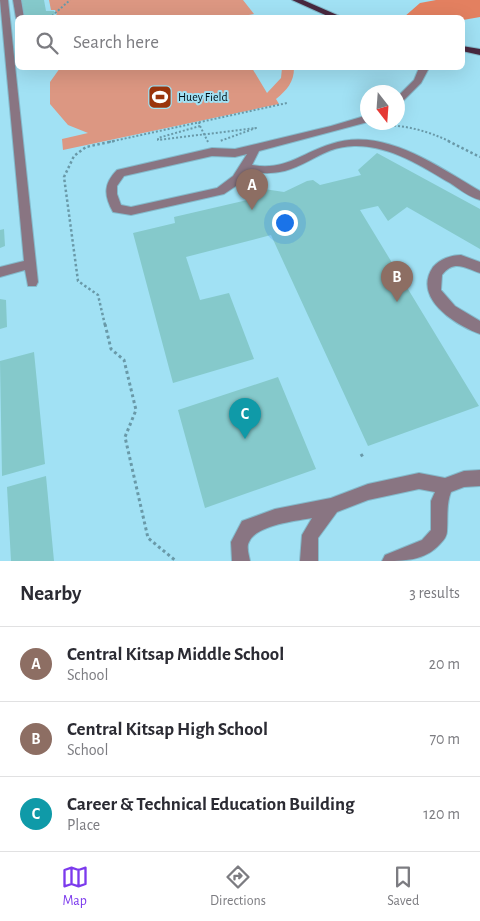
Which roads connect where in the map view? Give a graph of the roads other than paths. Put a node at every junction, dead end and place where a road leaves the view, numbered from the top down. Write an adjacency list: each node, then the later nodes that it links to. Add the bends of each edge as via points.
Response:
1 (4, 0): 8 (street)
2 (17, 0): 4 (street)
3 (296, 0): 5 (main road)
4 (20, 15)
5 (333, 15)
6 (465, 49): 7 (main road)
7 (480, 52)
8 (12, 69): 10 (street); 16 (street)
9 (423, 70): 11 (street, via 418,81)
10 (0, 71)
11 (405, 94)
12 (360, 124): 13 (street)
13 (255, 148): 14 (street); 14 (street, via 235,153 214,147 121,173 112,180 109,189 117,209 131,211 220,190 235,183)
14 (245, 167): 15 (street, via 282,171 335,146 373,144 399,152)
15 (480, 196)
16 (30, 264): 18 (street); 19 (street)
17 (480, 268): 20 (street, via 465,261 450,262 438,270 433,284 447,308)
18 (0, 272)
19 (32, 282)
20 (480, 328)
21 (480, 478): 22 (street, via 464,479)
22 (445, 486): 23 (street, via 419,481 368,492); 26 (street, via 439,501 439,533 428,546)
23 (332, 506): 24 (street, via 275,517 248,526 239,542); 25 (street, via 310,535)
24 (241, 561)
25 (309, 561)
26 (391, 561)

